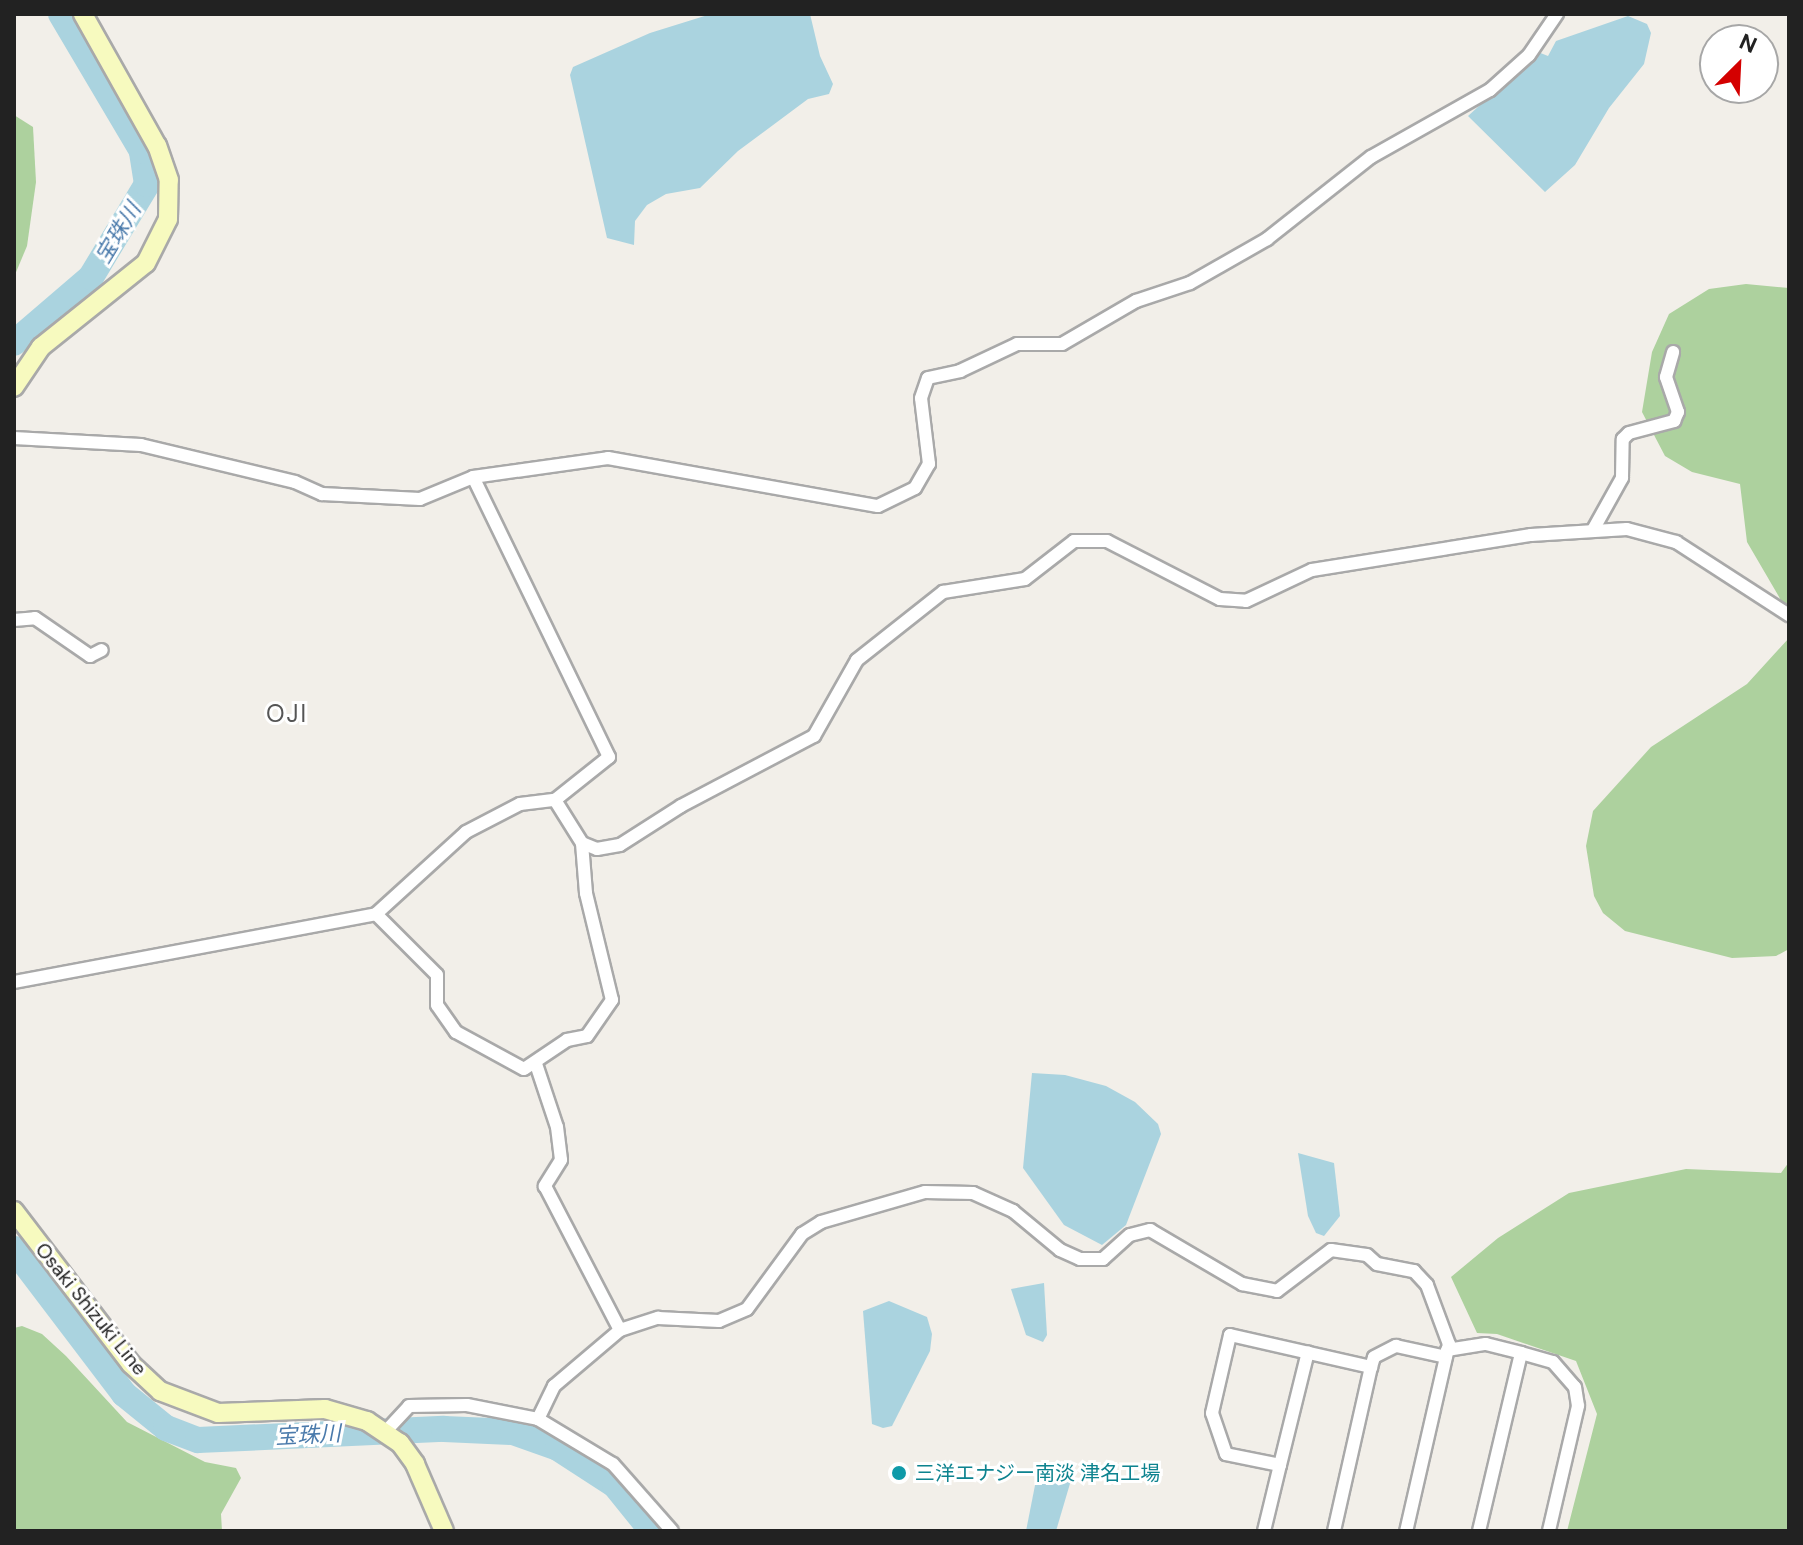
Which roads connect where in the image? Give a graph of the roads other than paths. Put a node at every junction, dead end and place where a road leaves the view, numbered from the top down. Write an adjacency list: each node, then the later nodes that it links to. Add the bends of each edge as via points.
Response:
1 (83, 14): 4 (main road, via 157,146 169,180 168,219 146,263 41,347)
2 (1557, 14): 6 (street, via 1529,55 1490,90 1371,157 1267,239 1190,283 1136,301 1062,344 1017,344 960,371 928,378 921,398 929,464 915,488 895,501 878,506 835,502 794,489 630,459)
3 (1673, 352): 7 (street, via 1666,377 1678,412 1674,421 1623,439 1622,478)
4 (14, 387)
5 (14, 438): 6 (street, via 141,445 295,482 322,494 420,499)
6 (473, 477): 11 (street, via 609,757)
7 (1593, 530): 8 (street, via 1627,529 1676,542); 12 (street, via 1312,570 1246,601 1220,599 1107,541 1074,541 1025,579 943,592 857,660 814,736 681,806 620,845 597,849)
8 (1789, 615)
9 (14, 620): 10 (street, via 35,618 90,656)
10 (102, 650)
11 (555, 800): 12 (street); 13 (street, via 520,804 466,832)
12 (582, 843): 15 (street, via 586,893 612,1000 587,1036 567,1040)
13 (376, 914): 14 (street); 15 (street, via 437,975 437,1005 456,1032 506,1064 524,1069)
14 (14, 982)
15 (536, 1064): 17 (street, via 557,1127 561,1160 545,1186)
16 (14, 1211): 23 (main road, Osaki Shizuki Line, via 131,1364 160,1391 218,1413 325,1409)
17 (620, 1330): 19 (street, via 658,1318 733,1318 747,1309 802,1234 821,1222 941,1192 991,1199 1080,1259 1103,1259 1130,1235 1150,1230 1242,1284 1277,1291 1331,1250 1367,1255 1377,1264 1414,1271 1427,1285); 22 (street, via 554,1386)
18 (1308, 1352): 21 (street); 24 (street); 24 (street, via 1230,1335 1212,1413 1226,1454)
19 (1447, 1353): 20 (street, via 1486,1344); 21 (street, via 1396,1346 1374,1357); 29 (street)
20 (1521, 1353): 30 (street); 31 (street, via 1553,1362 1575,1387 1578,1406)
21 (1371, 1367): 28 (street)
22 (538, 1419): 23 (street, via 458,1404 409,1406); 26 (street, via 613,1464)
23 (394, 1430): 25 (main road, via 431,1493)
24 (1280, 1465): 27 (street)
25 (444, 1531)
26 (672, 1531)
27 (1264, 1531)
28 (1334, 1531)
29 (1406, 1531)
30 (1479, 1531)
31 (1549, 1531)

